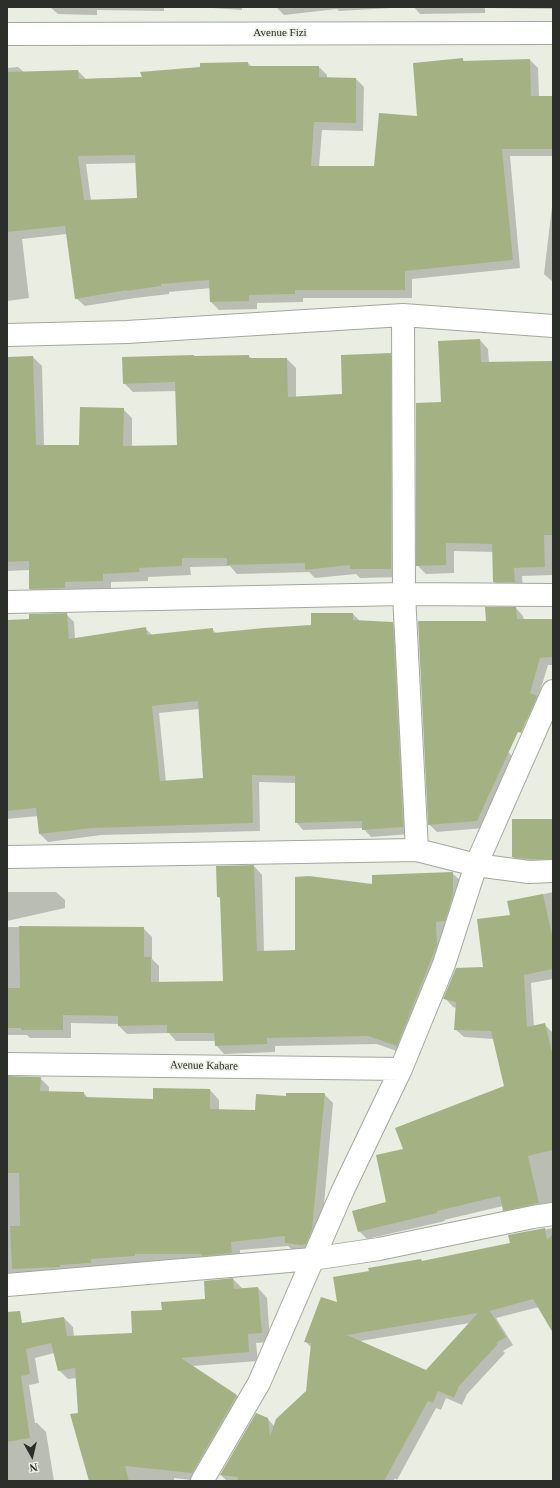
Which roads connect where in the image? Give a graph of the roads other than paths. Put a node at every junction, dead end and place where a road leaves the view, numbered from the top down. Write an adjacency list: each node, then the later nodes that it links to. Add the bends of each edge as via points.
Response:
1 (553, 33): 2 (street, Avenue Fizi)
2 (7, 34)
3 (403, 315): 4 (street); 5 (street, via 127,332); 6 (street)
4 (553, 326)
5 (7, 335)
6 (404, 594): 7 (street); 8 (street); 11 (street)
7 (553, 594)
8 (7, 602)
9 (553, 691): 10 (street)
10 (544, 736): 13 (street)
11 (417, 850): 12 (street); 13 (street)
12 (7, 857)
13 (476, 864): 14 (street, via 529,872); 16 (street, via 444,964)
14 (553, 871)
15 (7, 1064): 16 (street, Avenue Kabare)
16 (401, 1069): 18 (street, via 342,1190)
17 (553, 1214): 18 (street, via 379,1249)
18 (312, 1259): 19 (street); 20 (street, via 259,1383)
19 (7, 1285)
20 (202, 1481)

